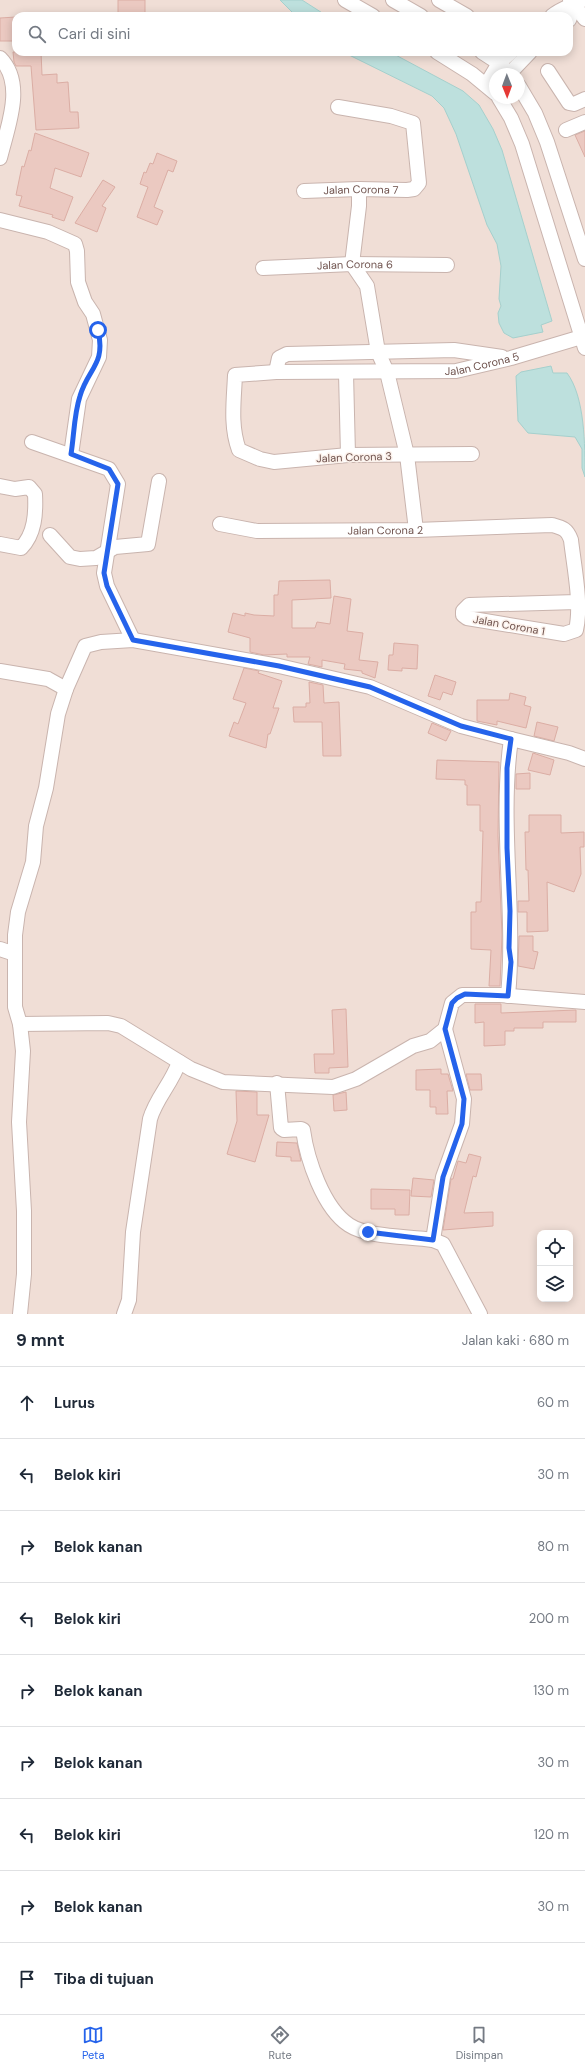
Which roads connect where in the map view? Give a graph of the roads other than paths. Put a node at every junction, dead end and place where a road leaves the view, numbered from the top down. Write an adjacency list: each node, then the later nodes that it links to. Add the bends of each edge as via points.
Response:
1 (345, 0): 5 (street)
2 (393, 0): 6 (street)
3 (439, 0): 7 (street)
4 (576, 1): 8 (street); 9 (street); 10 (street)
5 (366, 12)
6 (414, 12)
7 (460, 12)
8 (557, 12)
9 (572, 12)
10 (585, 19)
11 (443, 56): 21 (street)
12 (489, 56): 16 (street)
13 (507, 56): 16 (street)
14 (526, 56): 19 (street)
15 (0, 58): 28 (street, via 13,84 13,98)
16 (500, 63): 17 (street); 18 (street)
17 (499, 68)
18 (504, 68)
19 (515, 68)
20 (548, 71): 23 (street, via 570,103)
21 (489, 88)
22 (525, 96): 32 (street, via 547,142)
23 (585, 99)
24 (503, 104): 36 (street, via 522,144)
25 (338, 107): 29 (street, Jalan Corona 7, via 399,118 413,124 419,184 417,187 407,190)
26 (585, 122): 27 (street)
27 (566, 130)
28 (0, 158)
29 (359, 189): 30 (street, Jalan Corona 7); 33 (street)
30 (304, 191)
31 (0, 220): 44 (street, via 48,232 75,244 78,282 85,302 93,314 100,340 100,357 79,399)
32 (584, 251)
33 (352, 264): 34 (street, Jalan Corona 6); 35 (street, Jalan Corona 6); 37 (street, via 367,286)
34 (447, 265)
35 (263, 268)
36 (584, 340): 38 (street)
37 (378, 352): 38 (street, Jalan Corona 5, via 454,350); 39 (street, Jalan Corona 5, via 287,354 279,358); 40 (street)
38 (511, 358): 40 (street, Jalan Corona 5, via 456,371)
39 (276, 372): 41 (street, Jalan Corona 5); 43 (street, Jalan Corona 5, via 235,375 233,413)
40 (386, 372): 41 (street, Jalan Corona 5); 46 (street)
41 (346, 373): 47 (street)
42 (32, 442): 44 (street)
43 (239, 450): 47 (street, Jalan Corona 3, via 274,462)
44 (71, 454): 54 (street, via 109,469 118,484)
45 (472, 454): 46 (street, Jalan Corona 3)
46 (407, 455): 47 (street, Jalan Corona 3); 51 (street)
47 (348, 456)
48 (159, 481): 54 (street, via 148,544 122,546)
49 (0, 486): 53 (street, via 15,489 29,487 35,494 32,533 28,542 21,548)
50 (220, 524): 51 (street, Jalan Corona 2, via 257,531)
51 (416, 530): 55 (street, Jalan Corona 2, via 552,525 563,528 571,540)
52 (50, 535): 54 (street, via 70,556 80,559 96,558)
53 (0, 544)
54 (107, 552): 56 (street, via 105,581)
55 (577, 602): 55 (street, Jalan Corona 1, via 576,630 564,634 467,618 463,615 463,611 470,605)
56 (133, 640): 58 (street, via 85,646); 59 (street, via 279,666 370,687 461,726)
57 (0, 671): 58 (street, via 48,679)
58 (66, 689): 62 (street, via 58,714 46,788 36,826 32,862 18,912)
59 (511, 739): 60 (street); 63 (street, via 507,768 511,962)
60 (585, 759)
61 (0, 949): 62 (street)
62 (15, 954): 65 (street, via 15,1007)
63 (508, 996): 64 (street); 66 (street, via 462,995 452,1003)
64 (585, 1002)
65 (20, 1024): 67 (street, via 103,1023 121,1026); 70 (street, via 23,1051 19,1122 24,1211 24,1274)
66 (445, 1029): 68 (street, via 430,1041 413,1046 356,1080 333,1087); 69 (street, via 464,1099 462,1124 443,1177)
67 (179, 1062): 68 (street, via 223,1082); 71 (street, via 175,1075 157,1102 150,1119 134,1232 129,1300)
68 (277, 1083): 69 (street, via 281,1128 303,1130 311,1168 329,1203 349,1225 368,1232)
69 (433, 1240): 72 (street, via 442,1244)
70 (20, 1314)
71 (124, 1314)
72 (480, 1314)

